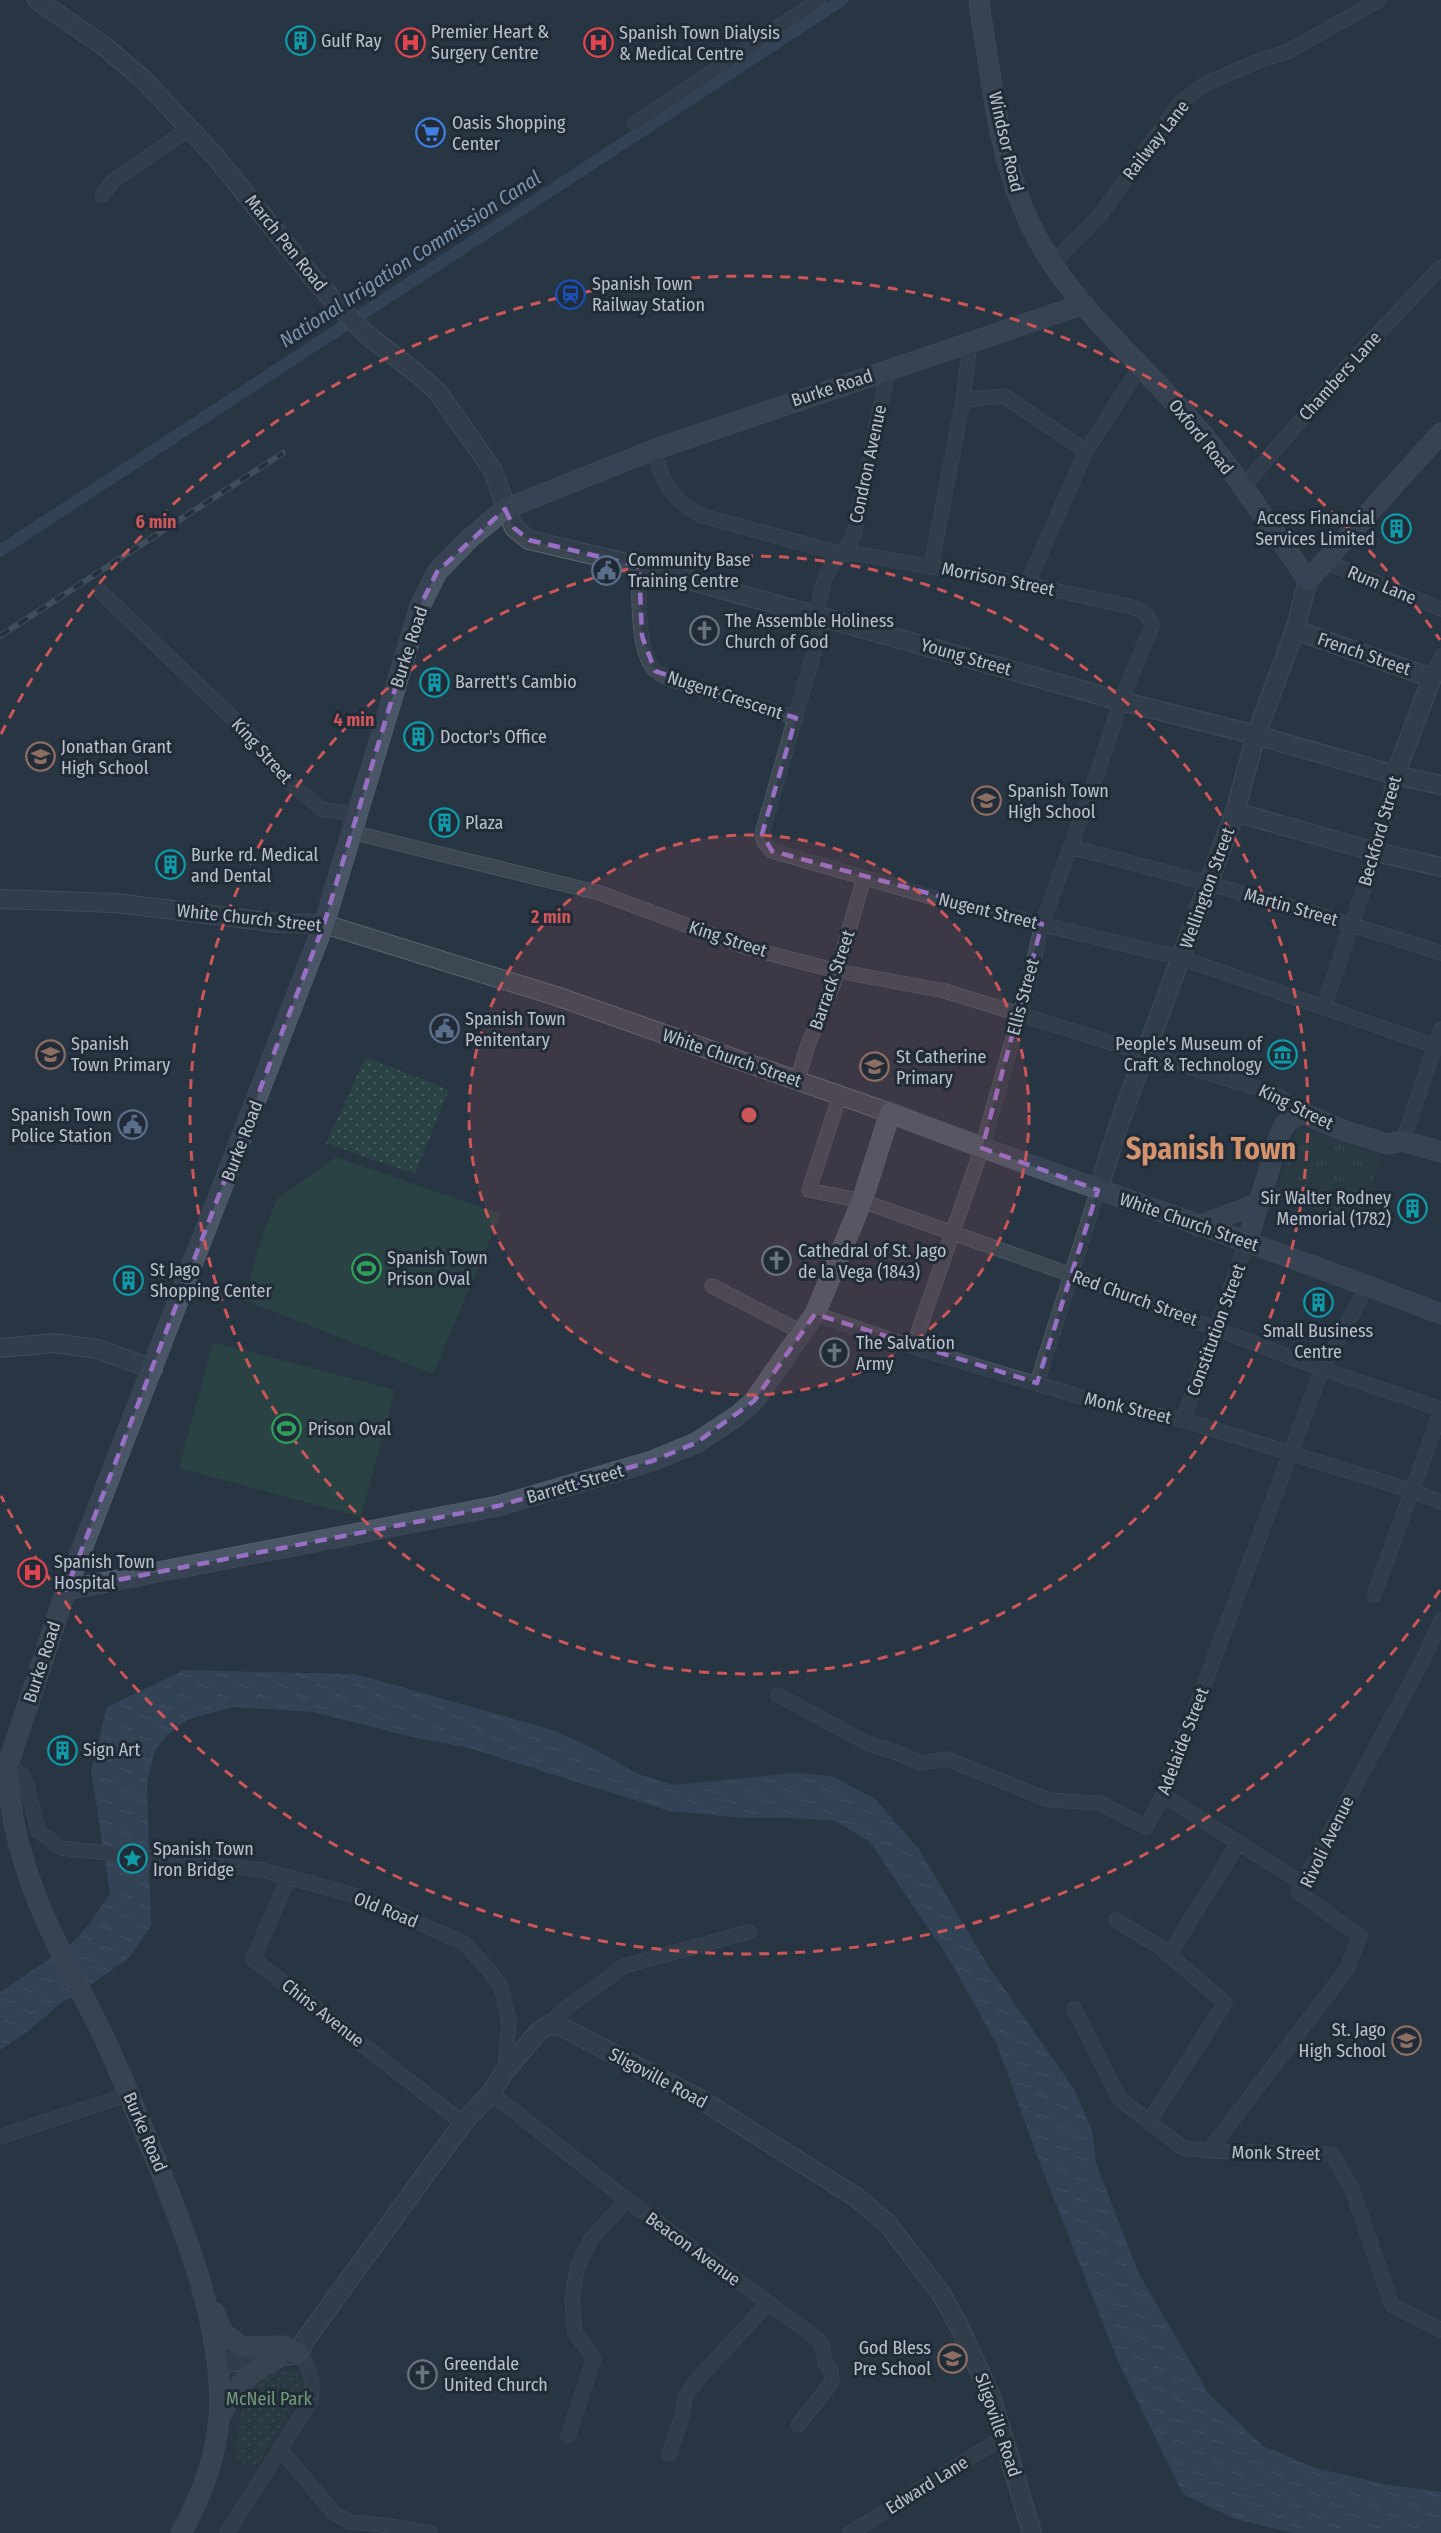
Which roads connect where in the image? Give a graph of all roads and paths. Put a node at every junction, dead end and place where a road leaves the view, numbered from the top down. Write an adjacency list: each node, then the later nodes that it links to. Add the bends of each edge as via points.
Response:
1 (37, 0): 6 (street, March Pen Road, via 104,46 143,79)
2 (819, 0): 5 (street)
3 (980, 0): 8 (main road, Windsor Road, via 998,127 1012,184 1030,226)
4 (1379, 0): 8 (street, Railway Lane, via 1287,52 1205,84 1179,104 1101,214)
5 (635, 123)
6 (190, 128): 7 (street, via 113,181); 19 (street, March Pen Road, via 342,310 437,391 492,469)
7 (102, 195)
8 (1053, 263): 10 (main road, Windsor Road)
9 (1441, 267): 18 (street, Chambers Lane, via 1351,362)
10 (1081, 304): 11 (main road, Burke Road); 12 (main road, Oxford Road)
11 (970, 343): 13 (main road, Burke Road); 14 (street)
12 (1140, 367): 17 (street); 18 (main road, Oxford Road, via 1188,417)
13 (888, 370): 16 (main road, Burke Road); 20 (street, Condron Avenue, via 854,535)
14 (963, 400): 17 (street, via 1004,396); 23 (street)
15 (1441, 433): 21 (main road, Wellington Street)
16 (653, 450): 19 (main road, Burke Road); 20 (street, Morrison Street, via 665,484 682,505 700,515)
17 (1086, 451): 25 (street)
18 (1242, 488): 24 (main road, Oxford Road)
19 (505, 509): 22 (street, Young Street, via 514,528 530,540); 39 (main road, Burke Road, via 437,572 428,589)
20 (841, 554): 23 (street, Morrison Street); 28 (street, via 827,574)
21 (1324, 561): 24 (main road, Wellington Street); 27 (street, Rum Lane)
22 (639, 566): 28 (street, Young Street); 34 (street, Nugent Crescent, via 642,636 655,671)
23 (931, 567): 25 (street, Morrison Street)
24 (1308, 580): 30 (street, Wellington Street)
25 (1027, 584): 29 (street, Morrison Street, via 1143,610)
26 (101, 592): 39 (street, King Street, via 243,728 286,780 322,809 351,814)
27 (1441, 609)
28 (814, 615): 33 (street, Young Street); 34 (street, Nugent Street, via 821,627)
29 (1150, 618): 33 (street, Ellis Street, via 1152,626)
30 (1295, 630): 32 (street, French Street); 35 (street, Wellington Street)
31 (1441, 656): 32 (street, Beckford Street)
32 (1432, 678): 36 (street, Beckford Street)
33 (1121, 701): 35 (street, Young Street); 40 (street, Ellis Street)
34 (796, 718): 43 (street, Nugent Street, via 762,834 764,843 772,852)
35 (1256, 735): 36 (street, Young Street); 38 (street, Wellington Street)
36 (1395, 775): 37 (street, Young Street); 41 (street, Beckford Street)
37 (1441, 785)
38 (1235, 812): 41 (street); 44 (street, Wellington Street)
39 (351, 832): 46 (main road, Burke Road); 51 (street, King Street, via 600,893 744,947)
40 (1070, 847): 44 (street, Martin Street); 47 (street, Ellis Street)
41 (1376, 852): 42 (street); 48 (street, Beckford Street)
42 (1441, 867)
43 (864, 878): 47 (street, Nugent Street); 51 (street, Barrack Street)
44 (1209, 883): 48 (street, Martin Street); 50 (street, Wellington Street)
45 (0, 899): 46 (street, White Church Street, via 116,903 278,923)
46 (324, 924): 57 (street, White Church Street, via 556,996); 79 (main road, Burke Road)
47 (1042, 924): 50 (street, Nugent Street); 53 (street, Ellis Street)
48 (1353, 924): 49 (street, Martin Street); 52 (street, Beckford Street)
49 (1441, 953)
50 (1181, 958): 52 (street, Nugent Street); 56 (street, Wellington Street)
51 (837, 971): 53 (street, King Street, via 945,991); 57 (street, Barrack Street)
52 (1324, 1007): 55 (street, Nugent Street)
53 (1019, 1016): 56 (street, King Street); 62 (street, Ellis Street)
54 (1441, 1029): 55 (street)
55 (1438, 1047): 61 (street)
56 (1145, 1053): 60 (street, King Street, via 1273,1093); 64 (street, Wellington Street)
57 (797, 1081): 58 (street, White Church Street)
58 (840, 1095): 59 (street, White Church Street); 65 (street, Red Church Street, via 809,1190)
59 (890, 1113): 62 (main road, White Church Street); 65 (main road, Barrett Street)
60 (1304, 1114): 61 (main road, King Street, via 1388,1144); 66 (main road, Constitution Street, via 1285,1124)
61 (1403, 1141): 63 (main road, King Street)
62 (982, 1148): 64 (main road, White Church Street); 68 (street, Ellis Street)
63 (1441, 1152)
64 (1098, 1190): 67 (main road, White Church Street); 70 (street, Wellington Street)
65 (862, 1201): 68 (street, Red Church Street); 73 (main road, Barrett Street)
66 (1257, 1204): 67 (main road); 69 (main road, Constitution Street)
67 (1198, 1226): 69 (main road, White Church Street)
68 (951, 1234): 70 (street, Red Church Street); 77 (street, Ellis Street)
69 (1247, 1242): 72 (main road, White Church Street); 75 (street, Constitution Street)
70 (1072, 1275): 75 (street, Red Church Street); 81 (street, Wellington Street)
71 (712, 1286): 76 (street)
72 (1368, 1286): 74 (main road, White Church Street); 80 (street, Adelaide Street)
73 (815, 1314): 76 (main road, Barrett Street); 77 (street, Monk Street)
74 (1441, 1314)
75 (1216, 1329): 80 (street, Red Church Street); 83 (street, Constitution Street)
76 (803, 1333): 87 (main road, Barrett Street, via 746,1409 696,1443 652,1461 498,1506)
77 (913, 1347): 81 (street, Monk Street)
78 (0, 1348): 79 (street, via 54,1343 76,1346 97,1349)
79 (153, 1369): 87 (main road, Burke Road)
80 (1322, 1369): 82 (street, Red Church Street); 84 (street, Adelaide Street)
81 (1038, 1383): 83 (street, Monk Street, via 1111,1406)
82 (1441, 1410): 85 (street)
83 (1183, 1420): 84 (street, Monk Street)
84 (1290, 1453): 85 (street, Monk Street); 92 (street, Adelaide Street)
85 (1413, 1491): 86 (street, Monk Street); 88 (street)
86 (1441, 1502)
87 (66, 1590): 91 (main road, Burke Road)
88 (1374, 1595)
89 (1441, 1620): 95 (street, Rivoli Avenue)
90 (778, 1695): 92 (street, Adelaide Street, via 867,1743 921,1763 947,1760 1049,1800 1100,1803 1146,1827)
91 (8, 1765): 94 (street, Old Road, via 26,1782 38,1831 60,1848 262,1870); 103 (main road, Burke Road, via 7,1785 29,1882)
92 (1163, 1796): 93 (street)
93 (1239, 1842): 95 (street); 98 (street)
94 (289, 1877): 101 (street, Old Road, via 360,1897 464,1943 501,1987 509,2021); 105 (street, Chins Avenue, via 253,1959)
95 (1302, 1883): 107 (street, Rivoli Avenue, via 1298,1892 1360,1936 1347,1969)
96 (1116, 1920): 98 (street)
97 (749, 1932): 100 (street, via 624,1966)
98 (1168, 1956): 104 (street, via 1225,2003)
99 (1074, 2009): 104 (street, Monk Street, via 1120,2099)
100 (549, 2025): 101 (street, via 539,2031); 118 (street, Sligoville Road, via 560,2026 700,2099 856,2197 887,2223 940,2292 958,2324)
101 (505, 2071): 102 (street)
102 (491, 2093): 105 (street); 108 (street, Beacon Avenue)
103 (129, 2094): 106 (street); 109 (main road, Burke Road, via 181,2220)
104 (1149, 2122): 107 (street, Monk Street, via 1183,2148)
105 (463, 2123): 112 (street, via 370,2248)
106 (0, 2137)
107 (1209, 2151): 111 (street, Monk Street, via 1332,2154 1352,2189 1392,2305)
108 (627, 2200): 110 (street, Beacon Avenue); 117 (street, via 591,2239 577,2268 572,2301 576,2333 594,2358)
109 (196, 2269): 112 (main road, via 227,2337 242,2347 283,2346); 114 (main road, Burke Road)
110 (768, 2303): 116 (street, Beacon Avenue, via 815,2337 831,2371 832,2382); 120 (street, via 696,2381 685,2398)
111 (1441, 2330)
112 (299, 2354): 113 (street); 119 (street, via 313,2380 311,2400)
113 (277, 2358): 114 (street); 115 (main road, via 241,2381)
114 (219, 2364): 115 (main road, Burke Road)
115 (219, 2418): 122 (main road, via 212,2461)
116 (798, 2425)
117 (568, 2436)
118 (1005, 2436): 125 (street, Edward Lane); 126 (street, Sligoville Road)
119 (280, 2449): 121 (street, via 334,2513 350,2522); 123 (street)
120 (669, 2454)
121 (381, 2529): 124 (street)
122 (181, 2533)
123 (227, 2533)
124 (430, 2533)
125 (850, 2533)
126 (1032, 2533)

